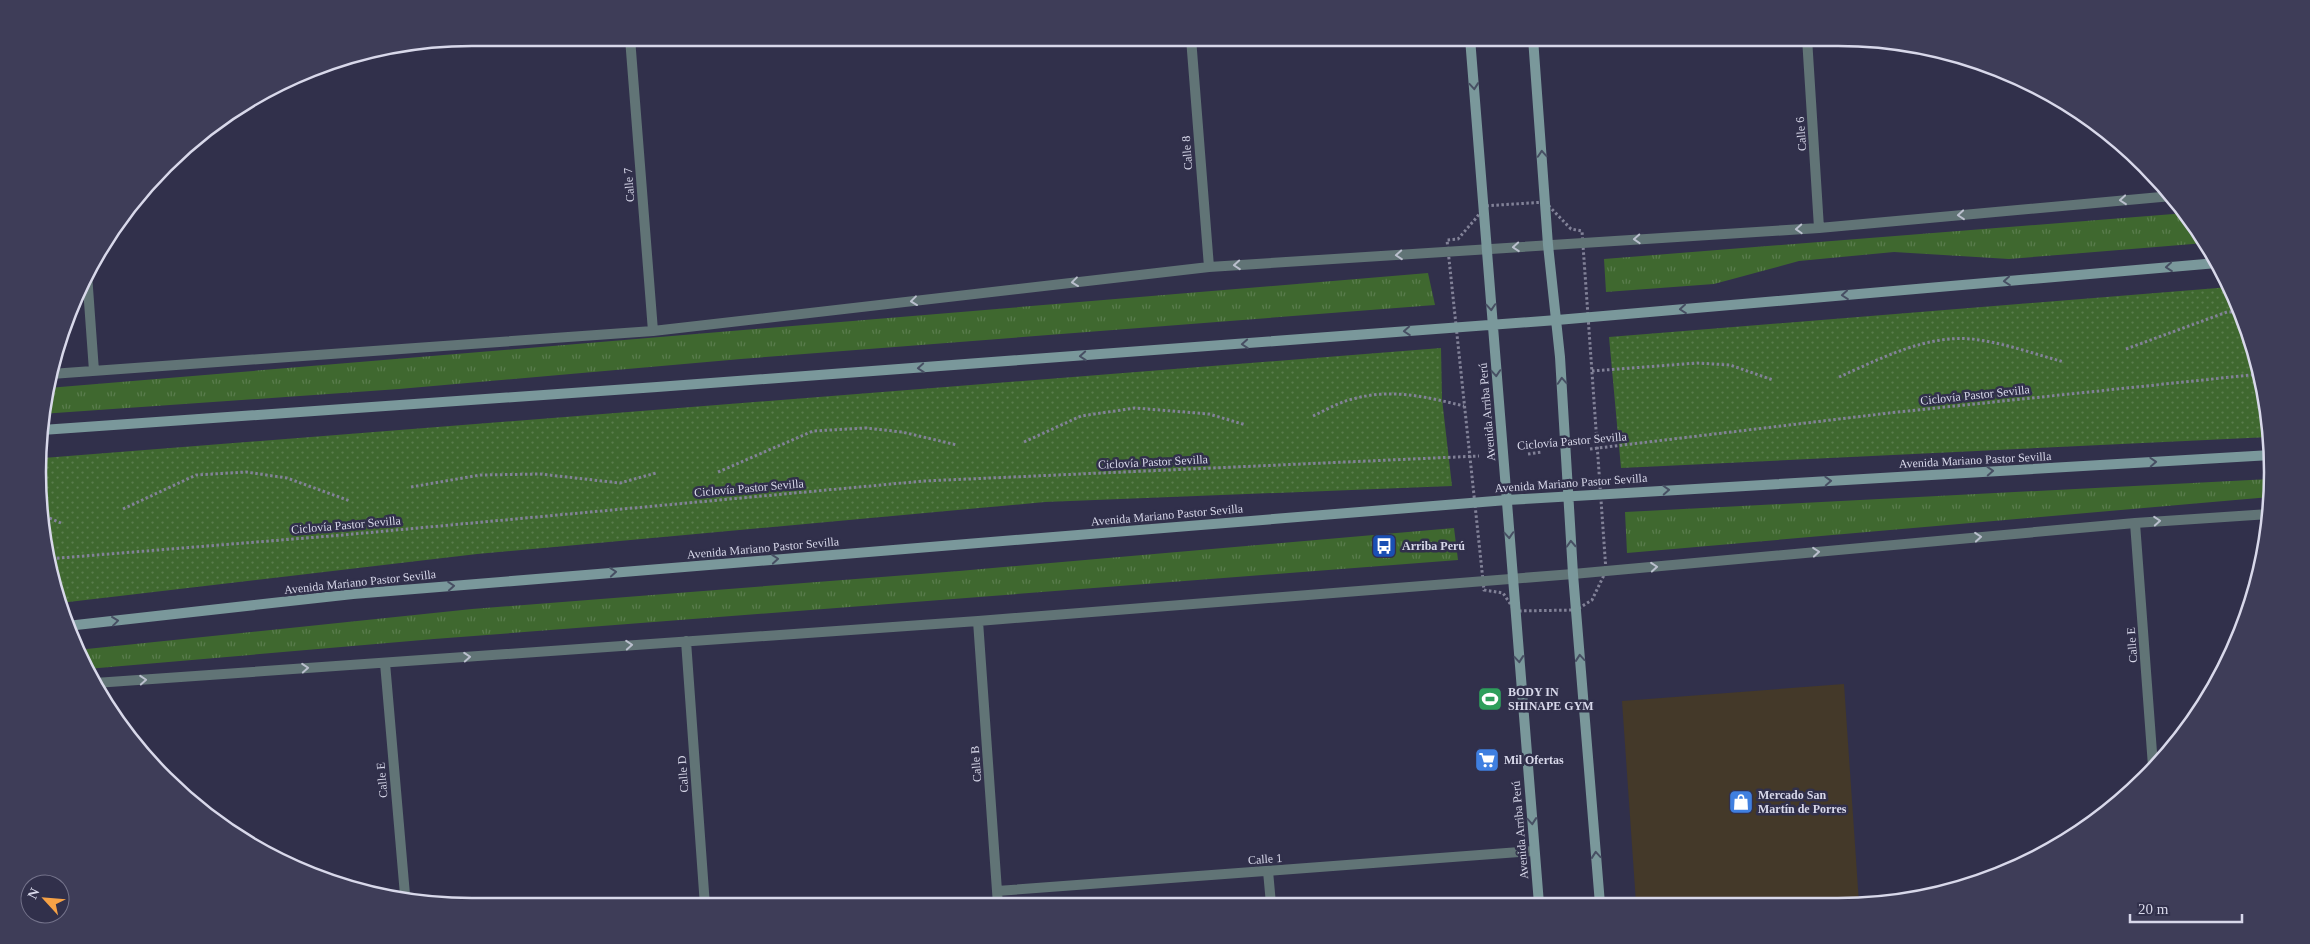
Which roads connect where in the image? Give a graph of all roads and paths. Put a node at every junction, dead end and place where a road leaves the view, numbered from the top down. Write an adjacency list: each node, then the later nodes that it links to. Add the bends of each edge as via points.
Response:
1 (631, 46): 18 (street, Calle 7)
2 (1192, 46): 12 (street, Calle 8)
3 (1471, 46): 10 (main road, Avenida Arriba Perú, one-way to 10)
4 (1534, 46): 9 (main road, one-way to 4)
5 (1809, 46): 7 (street, Calle 6)
6 (2163, 197): 7 (street, one-way to 7)
7 (1820, 228): 8 (street, one-way to 8)
8 (1582, 242): 9 (street); 15 (path)
9 (1548, 245): 10 (street, one-way to 10); 16 (main road)
10 (1487, 249): 12 (street, one-way to 12); 17 (main road, Avenida Arriba Perú, one-way to 17)
11 (2209, 264): 15 (main road, one-way to 15)
12 (1208, 267): 18 (street, one-way to 18)
13 (88, 288): 21 (street)
14 (2232, 312): 19 (path)
15 (1588, 317): 16 (main road); 22 (path)
16 (1557, 320): 17 (main road); 34 (main road, one-way to 16)
17 (1492, 325): 30 (main road, one-way to 30); 36 (main road, Avenida Arriba Perú, one-way to 36)
18 (653, 331): 21 (street)
19 (2126, 349)
20 (2064, 362): 25 (path, via 1970,339 1934,342 1893,353)
21 (94, 371): 23 (street)
22 (1592, 371): 26 (path, via 1697,363 1730,366); 33 (path)
23 (58, 374)
24 (2252, 375): 33 (path, Ciclovía Pastor Sevilla)
25 (1840, 377)
26 (1773, 380)
27 (1464, 406): 28 (path, via 1416,394 1373,394 1351,399)
28 (1313, 416)
29 (1246, 425): 31 (path, via 1209,414 1135,408 1081,416)
30 (49, 430)
31 (1024, 442)
32 (957, 445): 37 (path, via 902,432 866,428 813,431)
33 (1597, 448): 34 (path, Ciclovía Pastor Sevilla); 40 (path)
34 (1567, 450): 36 (path, Ciclovía Pastor Sevilla); 41 (main road)
35 (2263, 455): 40 (main road, Avenida Mariano Pastor Sevilla, one-way to 35)
36 (1503, 456): 42 (main road, Avenida Arriba Perú); 49 (path, Ciclovía Pastor Sevilla, via 924,481)
37 (718, 472)
38 (656, 473): 39 (path, via 620,483 540,474 480,475)
39 (411, 487)
40 (1600, 494): 41 (main road, Avenida Mariano Pastor Sevilla); 50 (path)
41 (1568, 495): 42 (main road, Avenida Mariano Pastor Sevilla); 51 (main road, one-way to 41)
42 (1507, 500): 52 (main road, Avenida Arriba Perú, one-way to 52); 54 (main road, Avenida Mariano Pastor Sevilla, one-way to 42, via 353,594)
43 (350, 501): 44 (path, via 287,478 246,472 196,475)
44 (123, 509)
45 (2261, 515): 48 (street, one-way to 45)
46 (49, 518): 47 (path)
47 (61, 523)
48 (2135, 523): 50 (street, one-way to 48); 58 (street, Calle E)
49 (55, 558)
50 (1606, 571): 51 (street)
51 (1573, 574): 52 (street); 67 (main road, one-way to 51)
52 (1512, 578): 53 (street); 59 (main road, Avenida Arriba Perú, one-way to 59)
53 (978, 621): 55 (street); 61 (street, Calle B)
54 (75, 625)
55 (686, 641): 56 (street, one-way to 55); 63 (street, Calle D)
56 (386, 663): 57 (street, one-way to 56); 62 (street, Calle E)
57 (102, 682)
58 (2152, 759)
59 (1534, 851): 60 (street, Calle 1); 66 (main road, Avenida Arriba Perú)
60 (1268, 871): 61 (street, Calle 1); 65 (street)
61 (997, 891): 64 (street, Calle B)
62 (404, 892)
63 (704, 898)
64 (998, 898)
65 (1270, 898)
66 (1538, 898)
67 (1600, 898)

